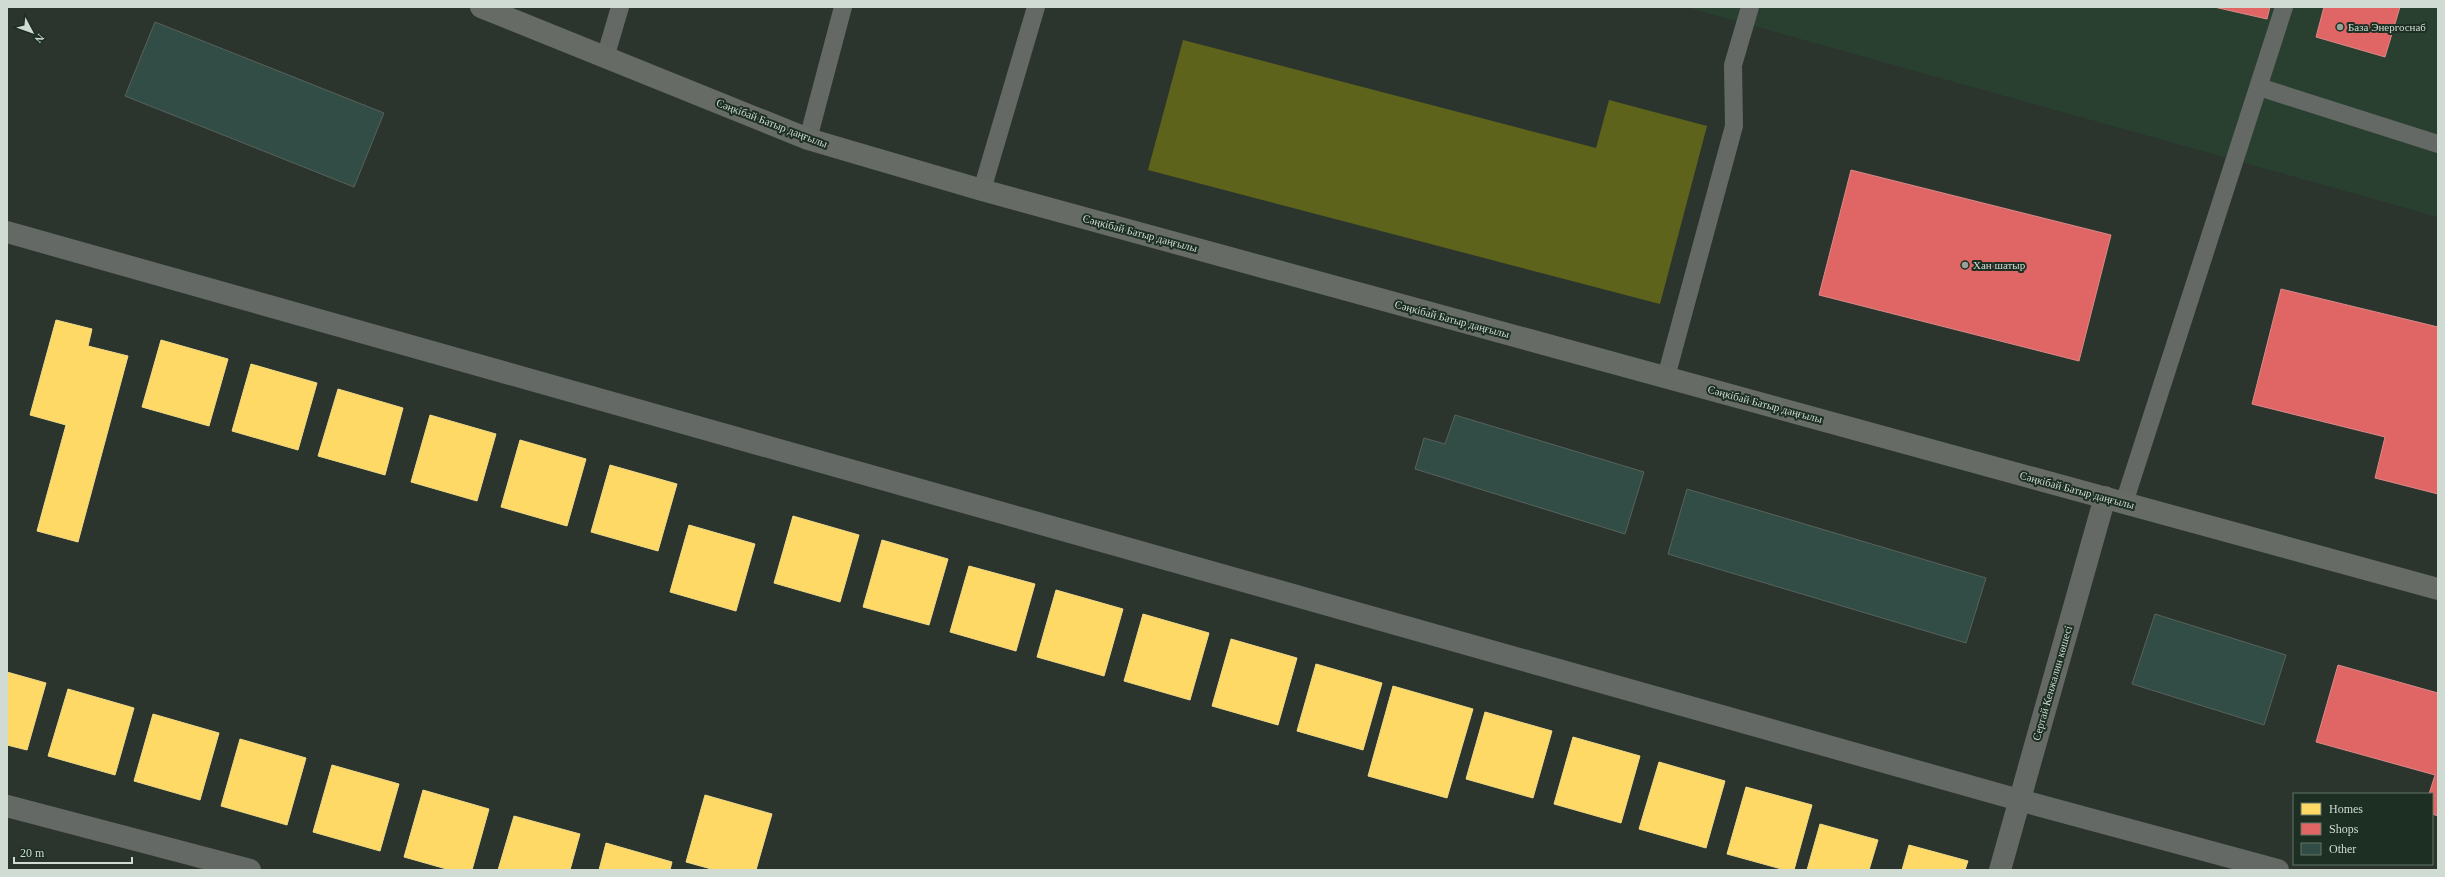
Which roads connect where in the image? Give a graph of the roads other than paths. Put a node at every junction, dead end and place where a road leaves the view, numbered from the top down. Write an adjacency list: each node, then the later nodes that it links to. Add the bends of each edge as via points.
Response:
1 (481, 7): 7 (street, Сәңкібай Батыр даңғылы)
2 (620, 7): 7 (lane)
3 (843, 7): 9 (lane)
4 (1036, 7): 11 (lane)
5 (1750, 7): 13 (lane, via 1733,65 1734,126)
6 (2284, 7): 8 (lane)
7 (605, 58): 9 (street, Сәңкібай Батыр даңғылы)
8 (2259, 87): 10 (lane); 14 (lane)
9 (808, 139): 11 (street, Сәңкібай Батыр даңғылы)
10 (2438, 144)
11 (982, 190): 13 (street, Сәңкібай Батыр даңғылы)
12 (7, 232): 16 (street)
13 (1666, 377): 14 (street, Сәңкібай Батыр даңғылы)
14 (2114, 500): 15 (street, Сәңкібай Батыр даңғылы); 16 (street, Сертай Кенжалин көшесі)
15 (2438, 588)
16 (2019, 800): 19 (street, Сертай Кенжалин көшесі); 20 (street)
17 (7, 806): 18 (street)
18 (236, 868)
19 (2000, 870)
20 (2278, 870)

